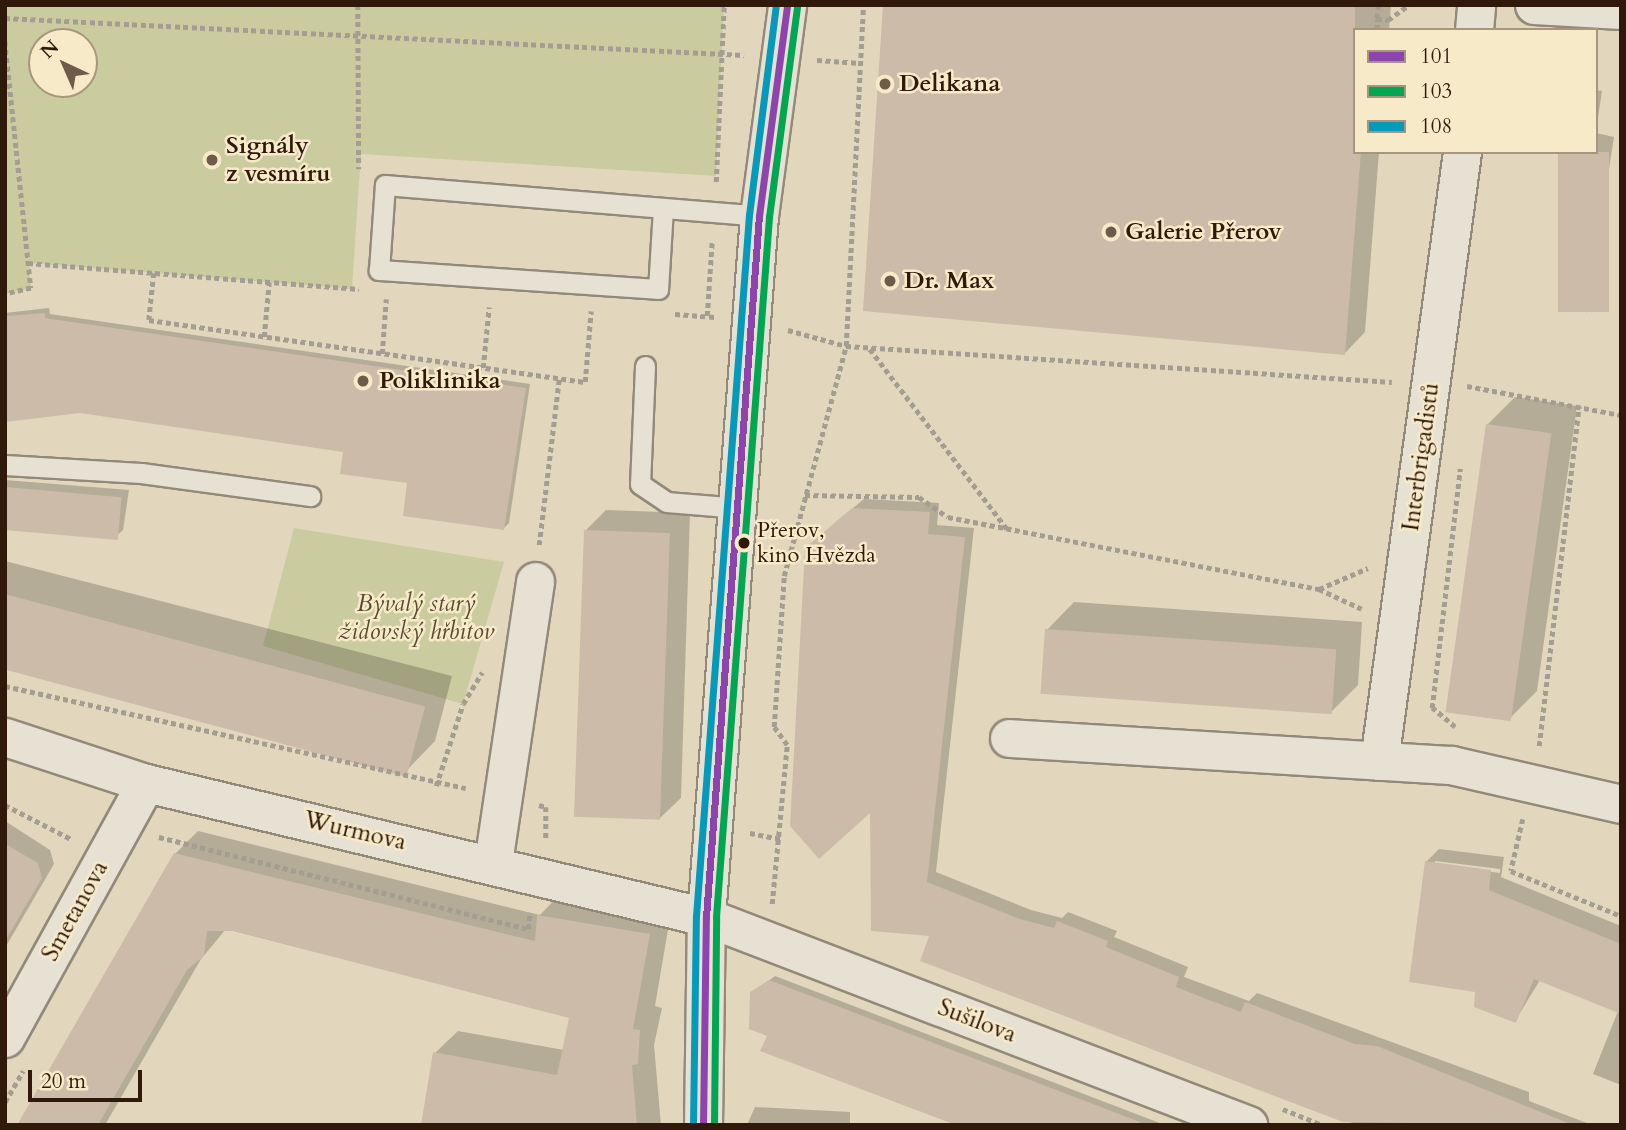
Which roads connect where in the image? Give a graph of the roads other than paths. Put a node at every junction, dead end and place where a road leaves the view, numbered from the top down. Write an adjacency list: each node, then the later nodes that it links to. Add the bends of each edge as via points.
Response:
1 (787, 5): 8 (street)
2 (1476, 5): 5 (street)
3 (1534, 5): 4 (street)
4 (1621, 10)
5 (1474, 28)
6 (1462, 154): 16 (street, Interbrigadistů)
7 (663, 208): 7 (lane, via 385,185 379,270 658,289); 8 (lane)
8 (759, 216): 12 (street)
9 (645, 366): 12 (lane, via 640,484 667,502)
10 (5, 465): 11 (lane, via 141,473)
11 (310, 496)
12 (739, 508): 20 (street)
13 (535, 582): 19 (street)
14 (5, 737): 17 (street, Wurmova)
15 (1009, 738): 16 (street)
16 (1380, 761): 18 (street, via 1451,765)
17 (146, 783): 19 (street, Wurmova); 21 (street, Smetanova)
18 (1621, 804)
19 (493, 863): 20 (street, Wurmova)
20 (706, 917): 22 (street); 23 (street, Sušilova)
21 (15, 1053)
22 (703, 1125)
23 (1248, 1125)

